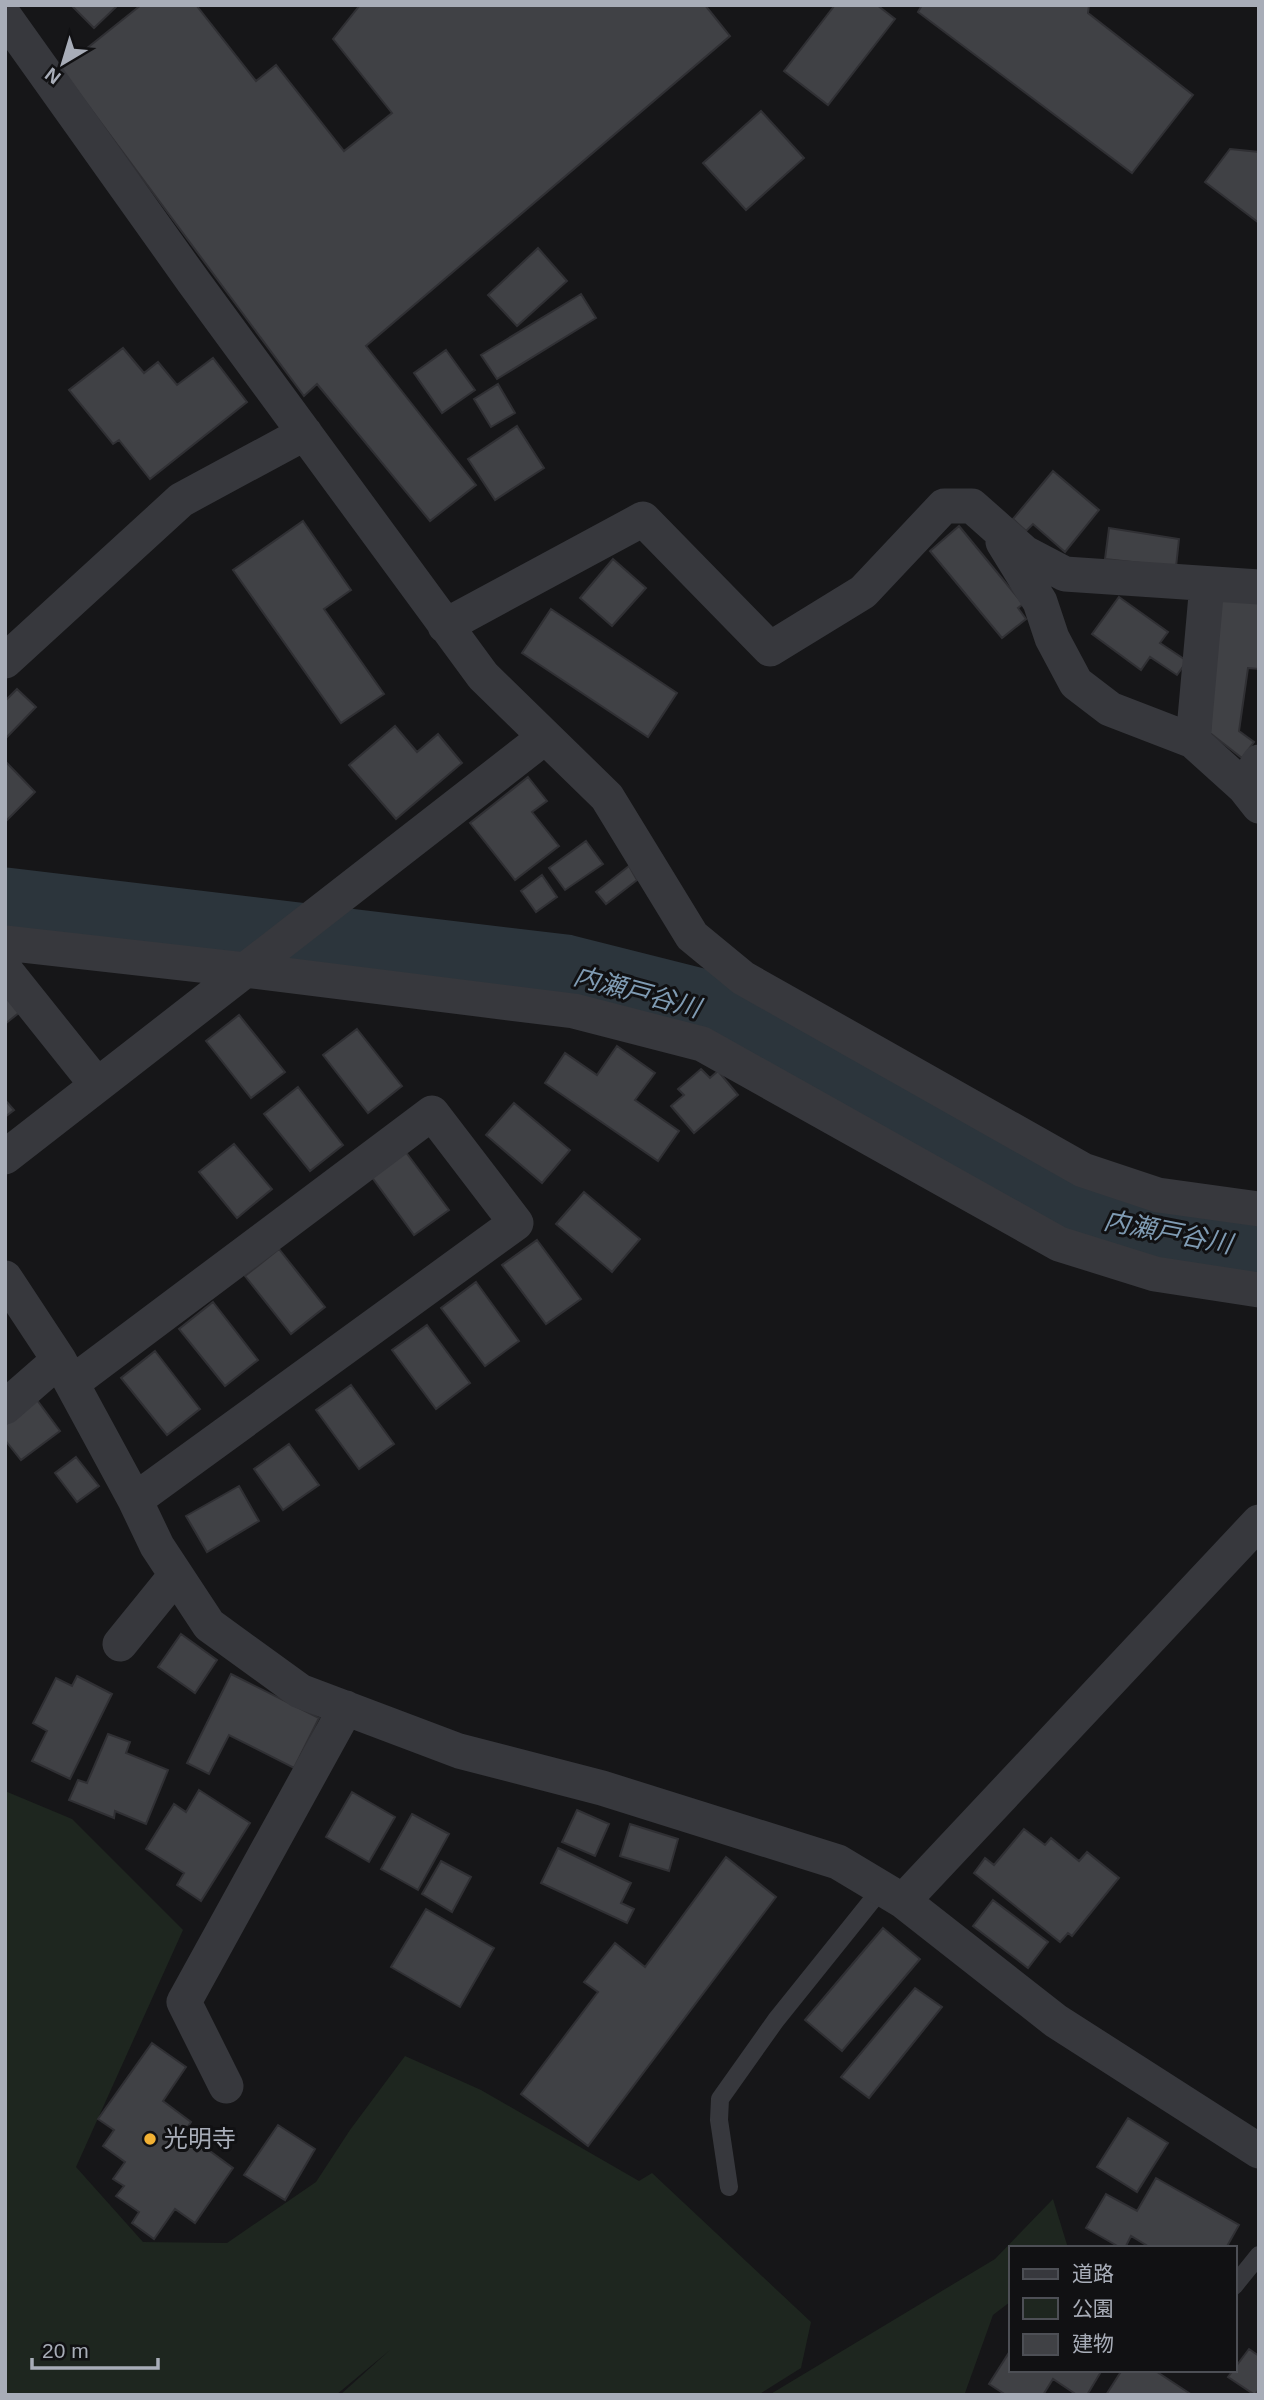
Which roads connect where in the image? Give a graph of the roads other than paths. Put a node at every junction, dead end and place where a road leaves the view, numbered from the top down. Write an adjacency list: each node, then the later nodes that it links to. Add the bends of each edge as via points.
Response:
1 (5, 17): 2 (street)
2 (305, 433): 6 (street); 7 (street, via 181,500)
3 (990, 522): 4 (street, via 1026,552 1065,574); 6 (street, via 972,506 944,506 863,592 770,649 643,519); 9 (street, via 1040,602 1052,638 1076,683 1111,709)
4 (1207, 584): 5 (street); 9 (street)
5 (1259, 587)
6 (445, 626): 8 (street, via 483,676)
7 (5, 662)
8 (545, 737): 13 (street); 16 (street, via 607,797 692,936 743,978 1083,1170 1158,1195)
9 (1193, 741): 10 (street)
10 (1254, 785)
11 (5, 943): 13 (street)
12 (5, 970): 14 (street)
13 (244, 970): 14 (street); 18 (street, via 575,1011 702,1044 1059,1244 1155,1274)
14 (96, 1085): 15 (street)
15 (5, 1157)
16 (1259, 1209)
17 (5, 1278): 19 (street)
18 (1259, 1290)
19 (66, 1372): 20 (street); 21 (street); 21 (street, via 432,1113 516,1223)
20 (5, 1407)
21 (135, 1500): 23 (street)
22 (1259, 1522): 26 (street)
23 (176, 1575): 24 (street); 25 (street, via 209,1625 300,1691)
24 (120, 1644)
25 (346, 1708): 26 (street, via 459,1751 602,1788 838,1862); 27 (street, via 184,2002)
26 (892, 1895): 28 (street, via 1056,2021); 29 (lane, via 776,2020 720,2099)
27 (226, 2086)
28 (1259, 2151)
29 (729, 2187)
30 (1259, 2255): 31 (lane)
31 (1236, 2284)

